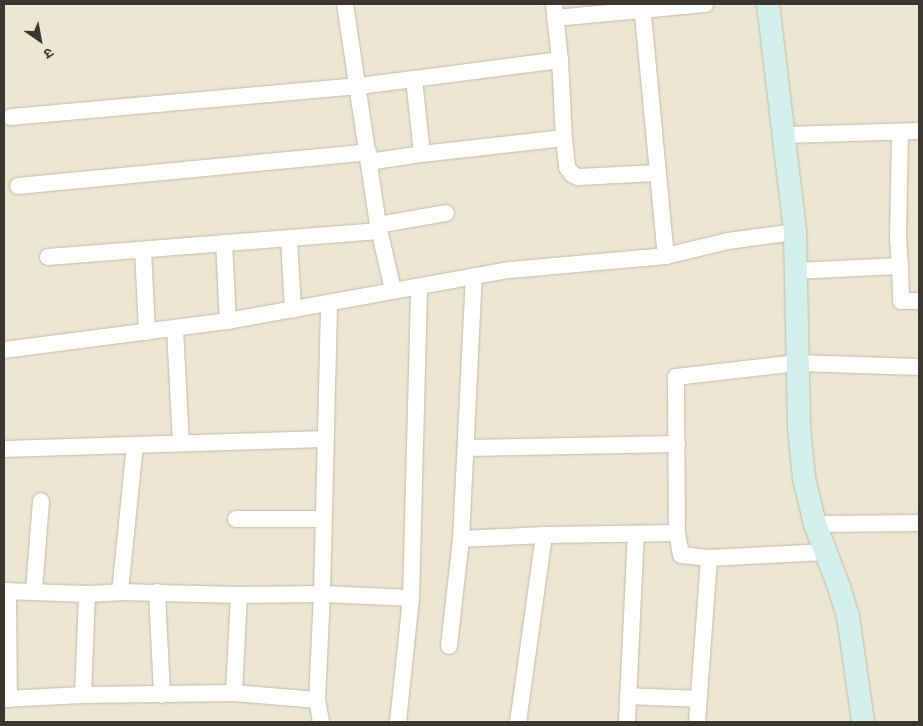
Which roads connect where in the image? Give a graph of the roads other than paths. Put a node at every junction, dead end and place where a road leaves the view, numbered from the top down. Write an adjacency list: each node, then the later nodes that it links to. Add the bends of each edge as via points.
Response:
1 (350, 4): 8 (street)
2 (705, 4): 4 (street)
3 (768, 4): 12 (street)
4 (642, 6): 5 (street); 16 (street)
5 (555, 11): 6 (street)
6 (560, 60): 7 (street); 13 (street)
7 (414, 79): 8 (street); 14 (street)
8 (359, 86): 9 (street); 15 (street)
9 (11, 116)
10 (919, 131): 11 (street)
11 (900, 132): 12 (street); 26 (street)
12 (784, 134): 20 (street)
13 (564, 138): 14 (street); 16 (street, via 567,167 578,178)
14 (422, 154): 15 (street)
15 (369, 156): 17 (street); 19 (street)
16 (658, 173): 24 (street)
17 (18, 186)
18 (446, 214): 19 (street)
19 (378, 228): 21 (street); 30 (street)
20 (795, 232): 24 (street, via 728,241); 27 (street)
21 (289, 240): 22 (street); 33 (street)
22 (224, 243): 23 (street); 34 (street)
23 (143, 250): 25 (street); 36 (street)
24 (666, 256): 28 (street)
25 (48, 257)
26 (900, 266): 27 (street); 31 (street, via 901,301)
27 (795, 271): 38 (street)
28 (474, 276): 29 (street); 45 (street)
29 (419, 287): 30 (street); 64 (street)
30 (393, 290): 32 (street)
31 (919, 301)
32 (329, 304): 33 (street); 40 (street)
33 (293, 310): 34 (street)
34 (228, 321): 35 (street)
35 (175, 329): 36 (street); 41 (street)
36 (148, 332): 37 (street)
37 (4, 350)
38 (797, 363): 39 (street); 42 (street, via 676,377); 49 (street, via 804,478)
39 (919, 367)
40 (325, 439): 41 (street); 48 (street)
41 (181, 443): 43 (street)
42 (676, 444): 45 (street); 51 (street)
43 (135, 445): 44 (street); 59 (street)
44 (4, 448)
45 (466, 448): 54 (street)
46 (41, 501): 57 (street)
47 (236, 519): 48 (street)
48 (323, 519): 62 (street)
49 (815, 524): 50 (street); 55 (street)
50 (919, 524)
51 (677, 533): 52 (street); 56 (street, via 681,555)
52 (636, 534): 53 (street); 69 (street)
53 (544, 535): 54 (street); 75 (street)
54 (461, 539): 65 (street)
55 (826, 552): 56 (street); 78 (street, via 848,616)
56 (709, 558): 71 (street)
57 (34, 590): 58 (street); 61 (street)
58 (6, 591): 70 (street)
59 (120, 592): 60 (street); 61 (street)
60 (157, 592): 63 (street); 68 (street)
61 (87, 594): 67 (street)
62 (322, 594): 63 (street); 64 (street); 72 (street)
63 (239, 595): 66 (street)
64 (411, 598): 74 (street)
65 (449, 646)
66 (234, 694): 68 (street); 72 (street)
67 (83, 695): 68 (street); 70 (street)
68 (162, 695)
69 (628, 696): 71 (street); 76 (street)
70 (6, 699)
71 (699, 699): 77 (street)
72 (317, 700): 73 (street)
73 (321, 722)
74 (398, 722)
75 (518, 722)
76 (627, 722)
77 (697, 722)
78 (863, 722)

